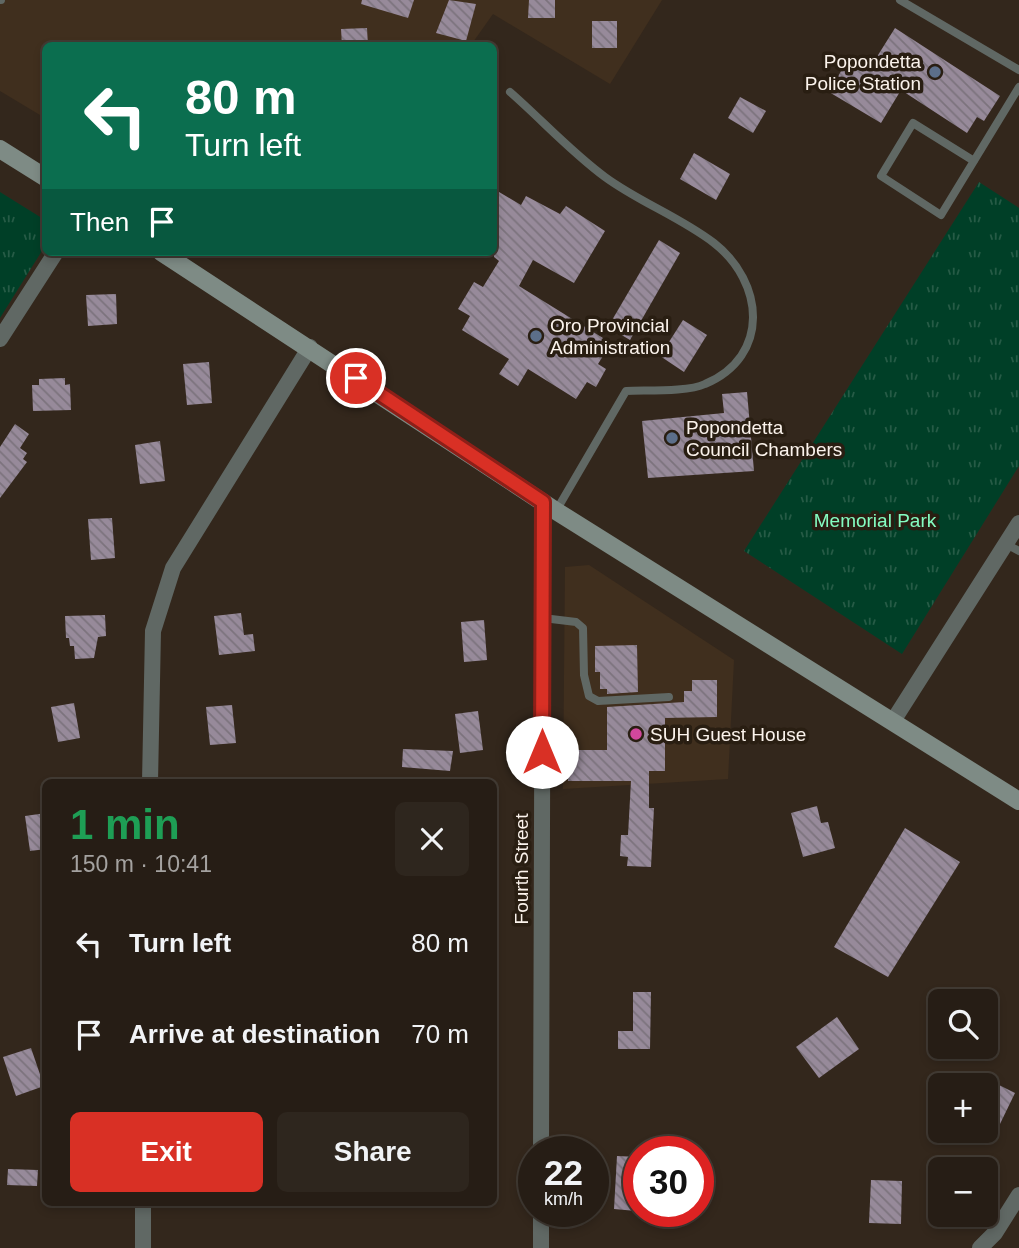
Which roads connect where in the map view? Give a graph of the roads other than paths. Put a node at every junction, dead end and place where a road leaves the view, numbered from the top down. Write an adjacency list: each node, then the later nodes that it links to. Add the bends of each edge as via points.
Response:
1 (900, 0): 2 (lane)
2 (1019, 70)
3 (1019, 87): 6 (lane)
4 (510, 92): 12 (lane, via 605,177 715,244 740,274 755,327 751,344 733,367 704,385 626,391)
5 (0, 149): 7 (main road)
6 (974, 161): 6 (lane, via 941,215 881,176 913,123)
7 (42, 175)
8 (53, 256): 10 (street)
9 (167, 256): 11 (main road)
10 (0, 339)
11 (310, 347): 12 (main road); 18 (street, via 173,568 153,631)
12 (549, 506): 15 (street, Fourth Street); 17 (main road)
13 (1019, 523): 14 (street)
14 (1012, 548): 17 (street)
15 (542, 618): 16 (lane, via 576,622 583,628 583,675 589,696 598,701); 20 (street, Fourth Street)
16 (668, 697)
17 (893, 721): 19 (main road)
18 (150, 779)
19 (1019, 801)
20 (541, 1136)
21 (1019, 1195): 26 (street)
22 (143, 1206): 24 (street)
23 (541, 1227): 25 (street)
24 (143, 1248)
25 (541, 1248)
26 (980, 1248)

